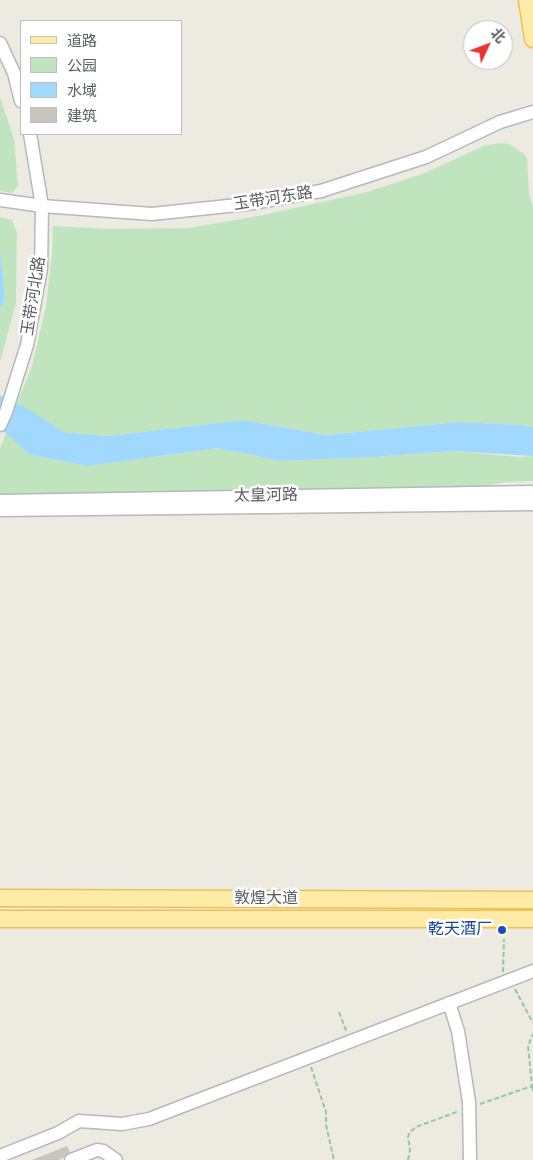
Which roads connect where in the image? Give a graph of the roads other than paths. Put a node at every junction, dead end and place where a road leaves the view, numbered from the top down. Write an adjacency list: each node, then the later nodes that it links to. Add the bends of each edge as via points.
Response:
1 (527, 0): 2 (main road)
2 (533, 38)
3 (0, 43): 4 (street, via 14,73)
4 (20, 97)
5 (533, 112): 8 (street, 玉带河东路, via 500,122 426,157 321,191 247,204 152,214)
6 (30, 135): 8 (street, 玉带河北路)
7 (4, 200): 8 (street, 玉带河东路)
8 (42, 206): 9 (street, 玉带河北路, via 41,269 27,345)
9 (0, 425)
10 (533, 492): 11 (street, 太皇河路)
11 (0, 501)
12 (533, 504): 13 (street, 太皇河路)
13 (0, 510)
14 (0, 898): 15 (main road, 敦煌大道)
15 (533, 900)
16 (0, 919): 17 (main road, 敦煌大道)
17 (533, 919)
18 (533, 970): 19 (street)
19 (449, 1003): 20 (street, via 149,1119 122,1124 79,1121); 23 (street, via 458,1030 469,1102)
20 (0, 1156)
21 (71, 1160): 22 (street, via 96,1150)
22 (116, 1160)
23 (470, 1160)

